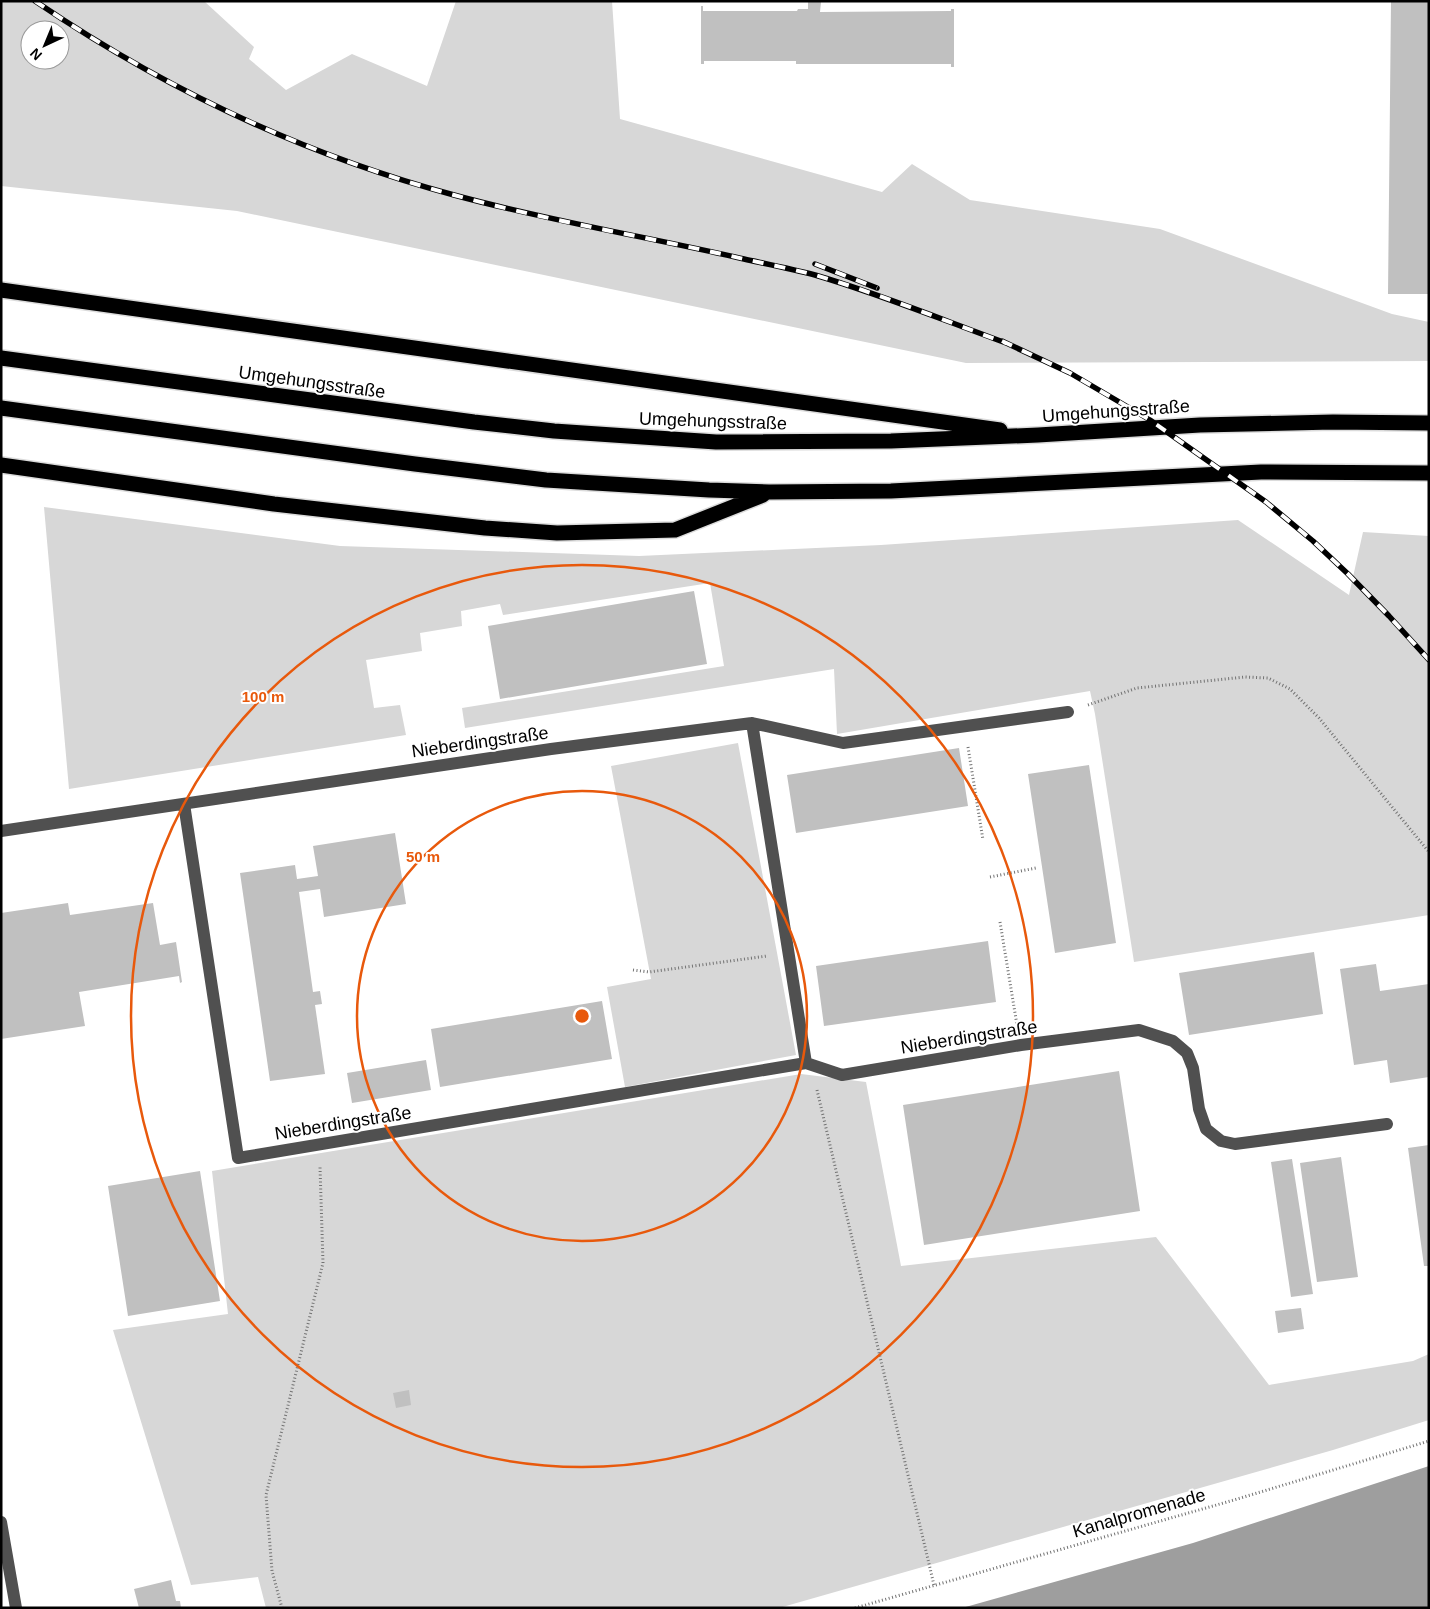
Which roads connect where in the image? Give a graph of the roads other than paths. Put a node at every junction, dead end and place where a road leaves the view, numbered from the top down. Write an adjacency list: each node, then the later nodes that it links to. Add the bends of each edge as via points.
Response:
1 (1, 290): 5 (highway)
2 (1, 358): 5 (highway, Umgehungsstraße, via 474,422 635,437 797,442)
3 (1, 408): 8 (highway, via 546,480)
4 (1429, 423): 5 (highway, Umgehungsstraße, via 1200,425)
5 (1038, 435)
6 (1, 465): 8 (highway, via 274,504 557,533 675,530)
7 (1429, 473): 8 (highway, via 1261,472 891,491)
8 (769, 492)
9 (1068, 712): 10 (street, Nieberdingstraße, via 843,743)
10 (752, 723): 11 (street, Nieberdingstraße, via 551,749); 13 (street)
11 (184, 804): 12 (street, Nieberdingstraße); 13 (street, Nieberdingstraße, via 238,1158)
12 (1, 831)
13 (806, 1063): 14 (street, Nieberdingstraße, via 842,1075 1021,1045 1139,1030 1173,1041 1187,1053 1206,1129 1221,1141 1235,1144)
14 (1387, 1124)
15 (1, 1522): 16 (street)
16 (16, 1608)

